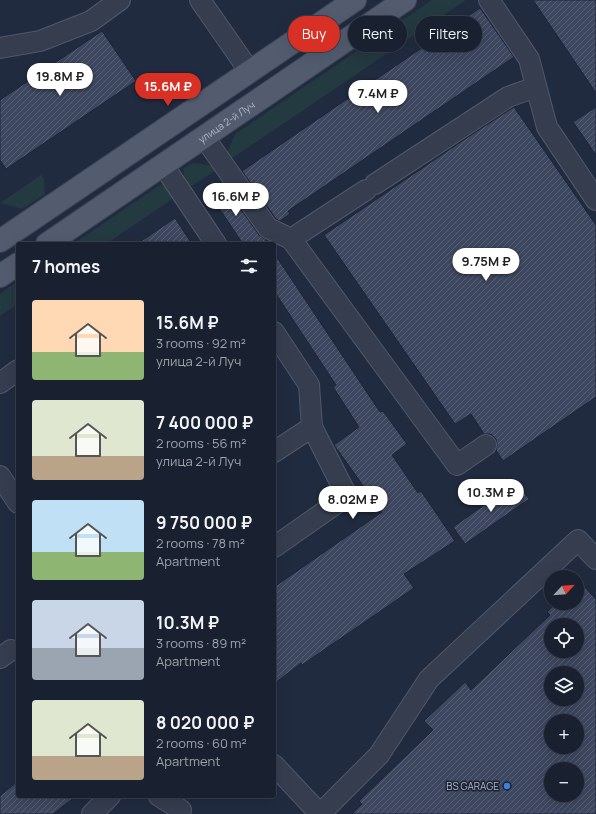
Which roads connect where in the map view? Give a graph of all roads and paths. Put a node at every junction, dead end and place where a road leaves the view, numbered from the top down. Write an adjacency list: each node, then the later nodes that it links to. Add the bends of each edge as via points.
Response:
1 (120, 0): 6 (lane, via 91,21 40,41)
2 (200, 0): 7 (lane)
3 (355, 0): 7 (main road)
4 (405, 0): 9 (main road, улица 2-й Луч)
5 (489, 0): 8 (lane, via 529,59)
6 (0, 48)
7 (250, 72): 12 (main road)
8 (536, 87): 11 (lane, via 547,128); 13 (lane, via 508,96)
9 (204, 137): 10 (main road, улица 2-й Луч); 13 (lane, via 268,228)
10 (163, 165): 14 (main road, улица 2-й Луч); 15 (lane)
11 (596, 200)
12 (2, 235)
13 (291, 239): 22 (lane, via 457,465)
14 (50, 242)
15 (215, 242)
16 (16, 265): 17 (main road)
17 (0, 276)
18 (276, 338): 21 (lane, via 309,385)
19 (16, 371): 20 (lane)
20 (0, 382)
21 (312, 427): 23 (lane); 26 (lane, via 346,496)
22 (486, 445)
23 (276, 451)
24 (0, 476): 25 (lane)
25 (16, 500)
26 (276, 546)
27 (596, 560): 33 (lane, via 578,540 430,679 379,755)
28 (276, 767): 33 (lane)
29 (108, 798): 32 (lane)
30 (162, 798): 31 (lane)
31 (181, 810)
32 (92, 814)
33 (320, 814)

